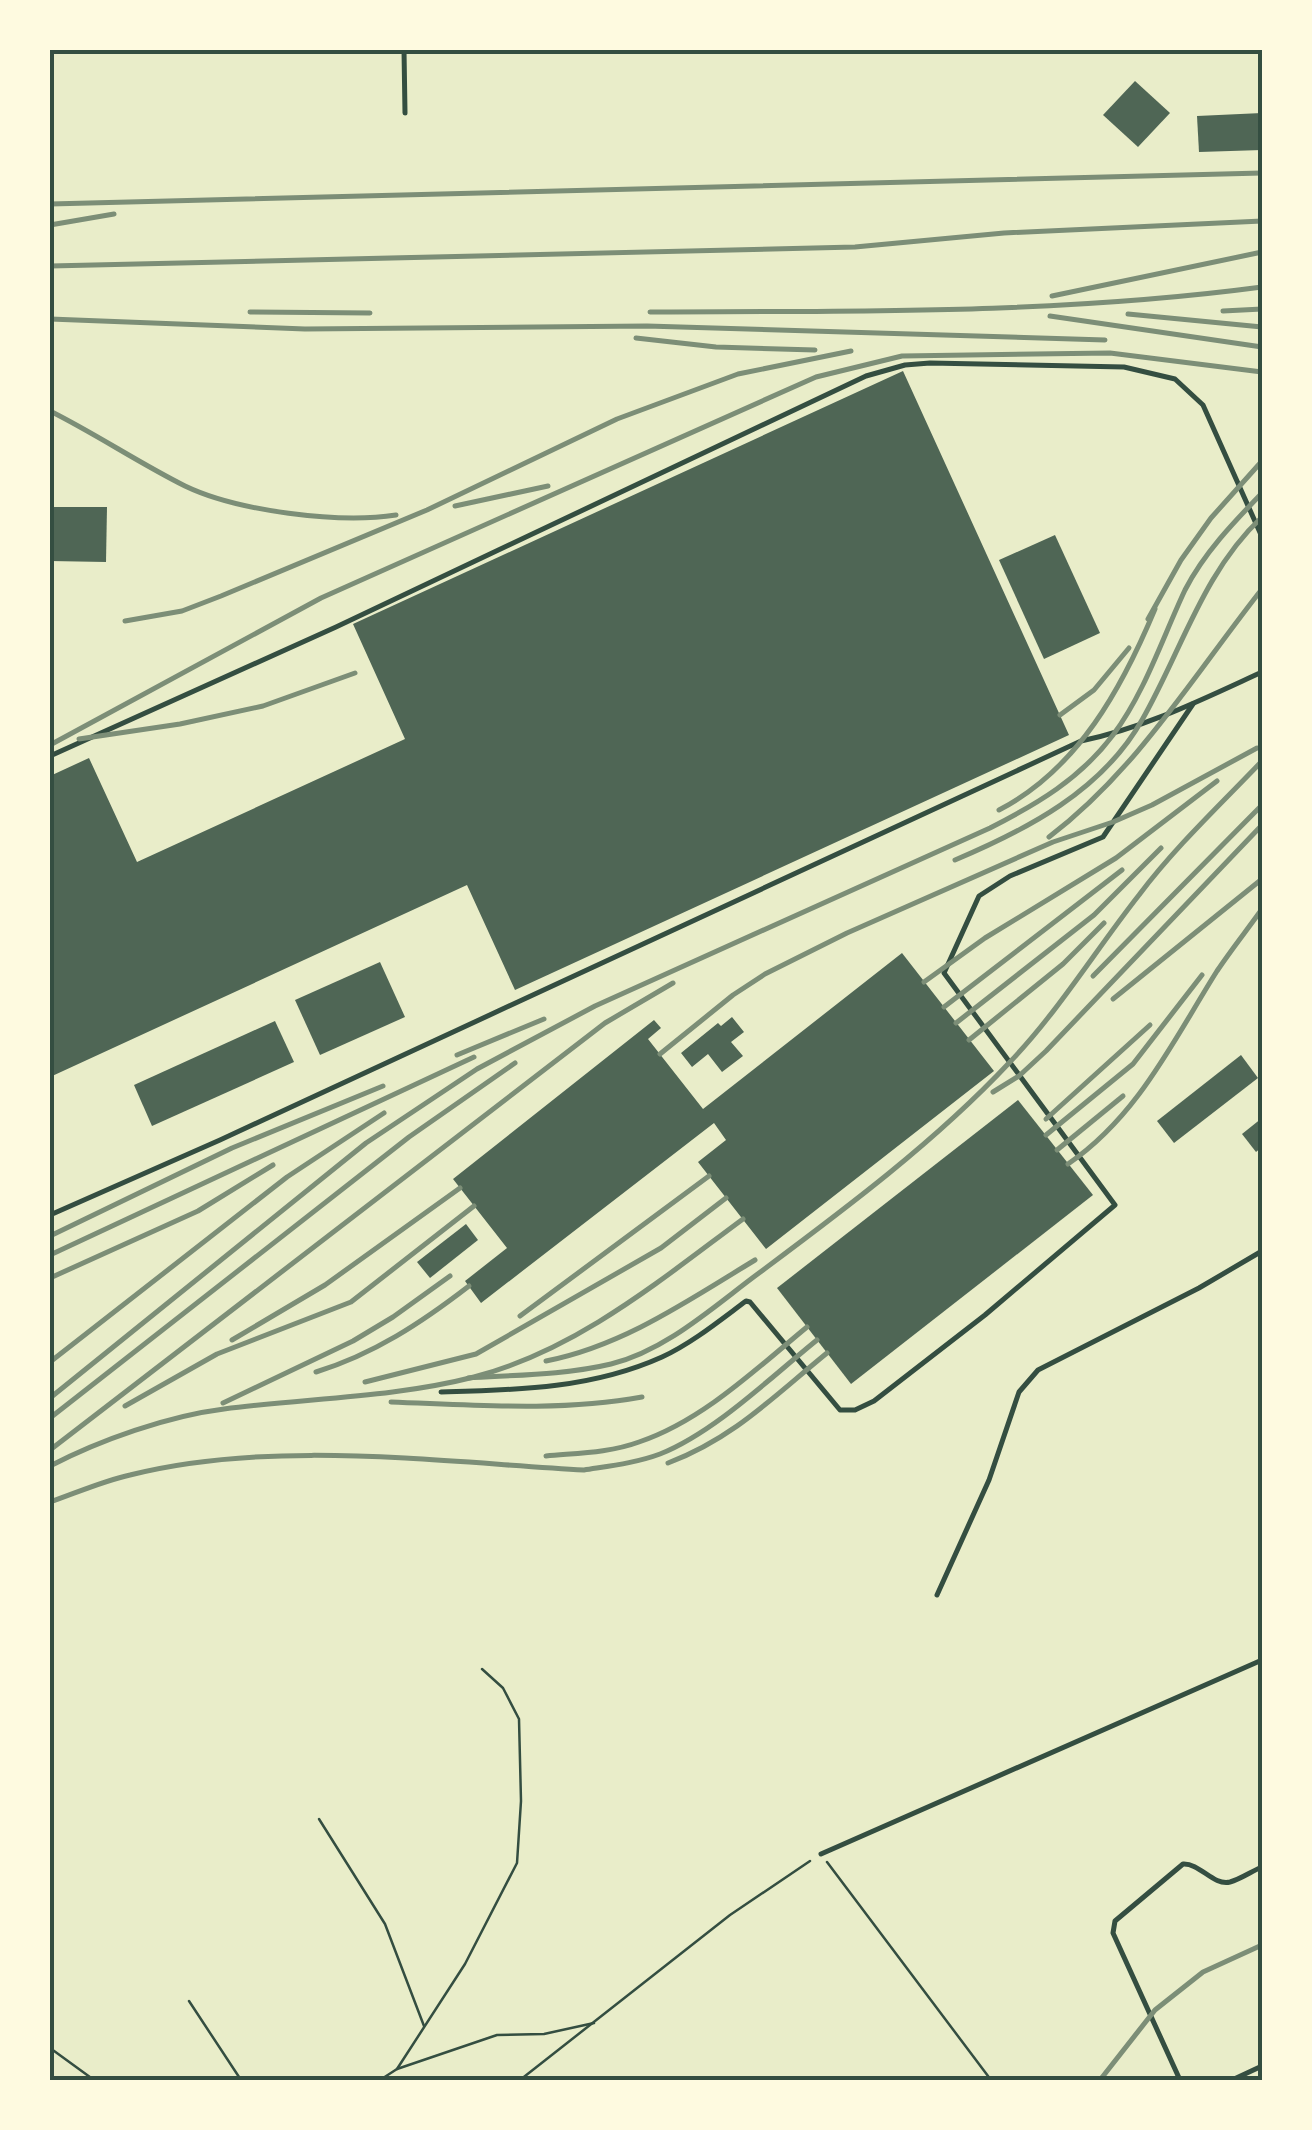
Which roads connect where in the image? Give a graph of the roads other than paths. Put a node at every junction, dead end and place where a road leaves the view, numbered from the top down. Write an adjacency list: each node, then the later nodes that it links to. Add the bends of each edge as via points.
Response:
1 (404, 50): 2 (lane)
2 (405, 112)
3 (1262, 537): 6 (lane, via 1203,405 1175,379 1124,367 905,366 866,376)
4 (1262, 672): 5 (lane)
5 (1193, 704): 7 (lane, via 1081,741); 9 (lane, via 1103,836 979,896 944,973 1115,1205 985,1316 855,1410 840,1410 746,1301 663,1357 616,1374 560,1387)
6 (50, 756)
7 (50, 1215)
8 (1262, 1251): 10 (lane, via 1038,1370 1019,1392)
9 (440, 1392)
10 (938, 1595)
11 (1262, 1660): 12 (lane)
12 (821, 1854)
13 (1262, 1867): 15 (lane, via 1221,1882 1183,1864 1115,1921 1113,1933)
14 (1262, 2066): 16 (lane)
15 (1180, 2080)
16 (1232, 2080)

